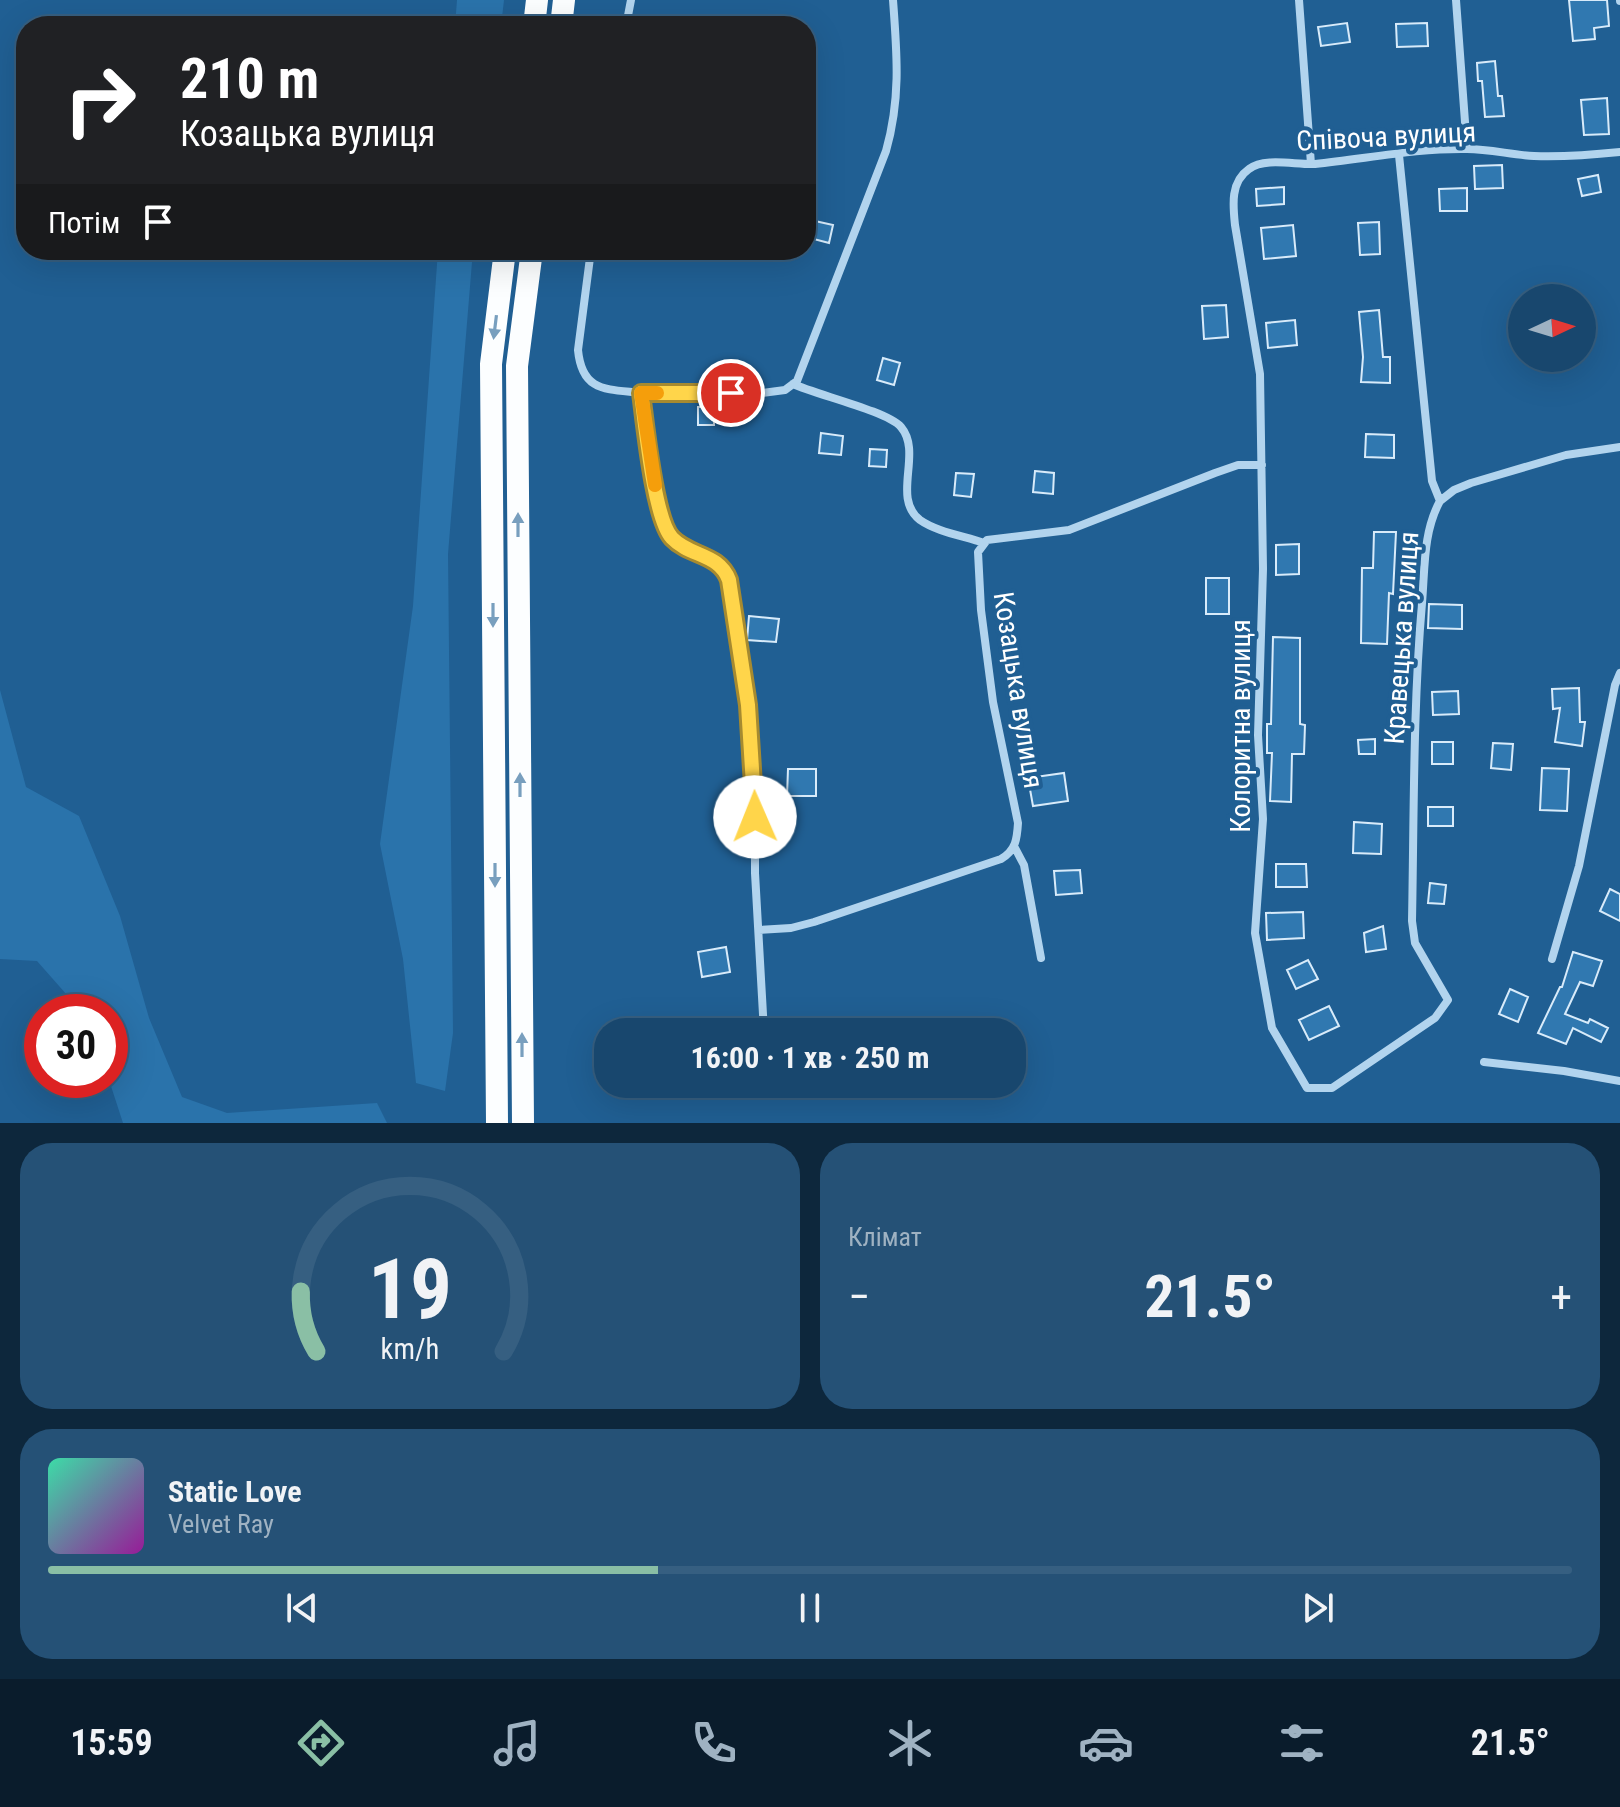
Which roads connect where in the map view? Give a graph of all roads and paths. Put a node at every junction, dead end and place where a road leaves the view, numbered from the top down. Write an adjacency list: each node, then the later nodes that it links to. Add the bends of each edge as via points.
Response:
1 (893, 0): 12 (street, via 898,80 886,151)
2 (1299, 0): 7 (street)
3 (1456, 0): 4 (street)
4 (1467, 149): 5 (street, Співоча вулиця, via 1533,156); 6 (street, Співоча вулиця)
5 (1620, 152)
6 (1399, 155): 7 (street, Співоча вулиця); 16 (street, Кравецька вулиця, via 1432,481)
7 (1311, 164): 8 (street, Співоча вулиця)
8 (1251, 167): 15 (street, Колоритна вулиця, via 1240,178 1232,203 1260,374)
9 (504, 260): 27 (highway, one-way to 27, via 491,364)
10 (531, 260): 28 (highway, one-way to 10, via 517,366)
11 (590, 260): 13 (street, via 580,366 597,388)
12 (793, 384): 13 (street, via 762,393); 17 (street, via 900,425 910,449 911,511 926,524)
13 (641, 393): 20 (street, via 665,529 686,549 719,564 729,580 748,705)
14 (1620, 447): 16 (street, via 1566,455 1471,483)
15 (1262, 465): 17 (street, via 1238,465 1069,530 996,537); 23 (street, Колоритна вулиця, via 1258,735 1263,819 1255,933 1272,1028 1307,1088 1332,1088 1435,1018 1448,1000)
16 (1440, 501): 23 (street, Кравецька вулиця, via 1430,519 1416,666 1412,921 1415,943)
17 (984, 543): 19 (street, Козацька вулиця, via 978,552 981,610 1018,823)
18 (1620, 673): 22 (street, via 1579,866)
19 (1014, 846): 20 (street, via 1001,859 814,922); 21 (street, Козацька вулиця, via 1024,865)
20 (759, 930): 24 (street)
21 (1041, 958)
22 (1552, 959)
23 (1436, 980)
24 (763, 1018)
25 (1484, 1062): 26 (street)
26 (1620, 1081)
27 (497, 1123)
28 (523, 1123)

